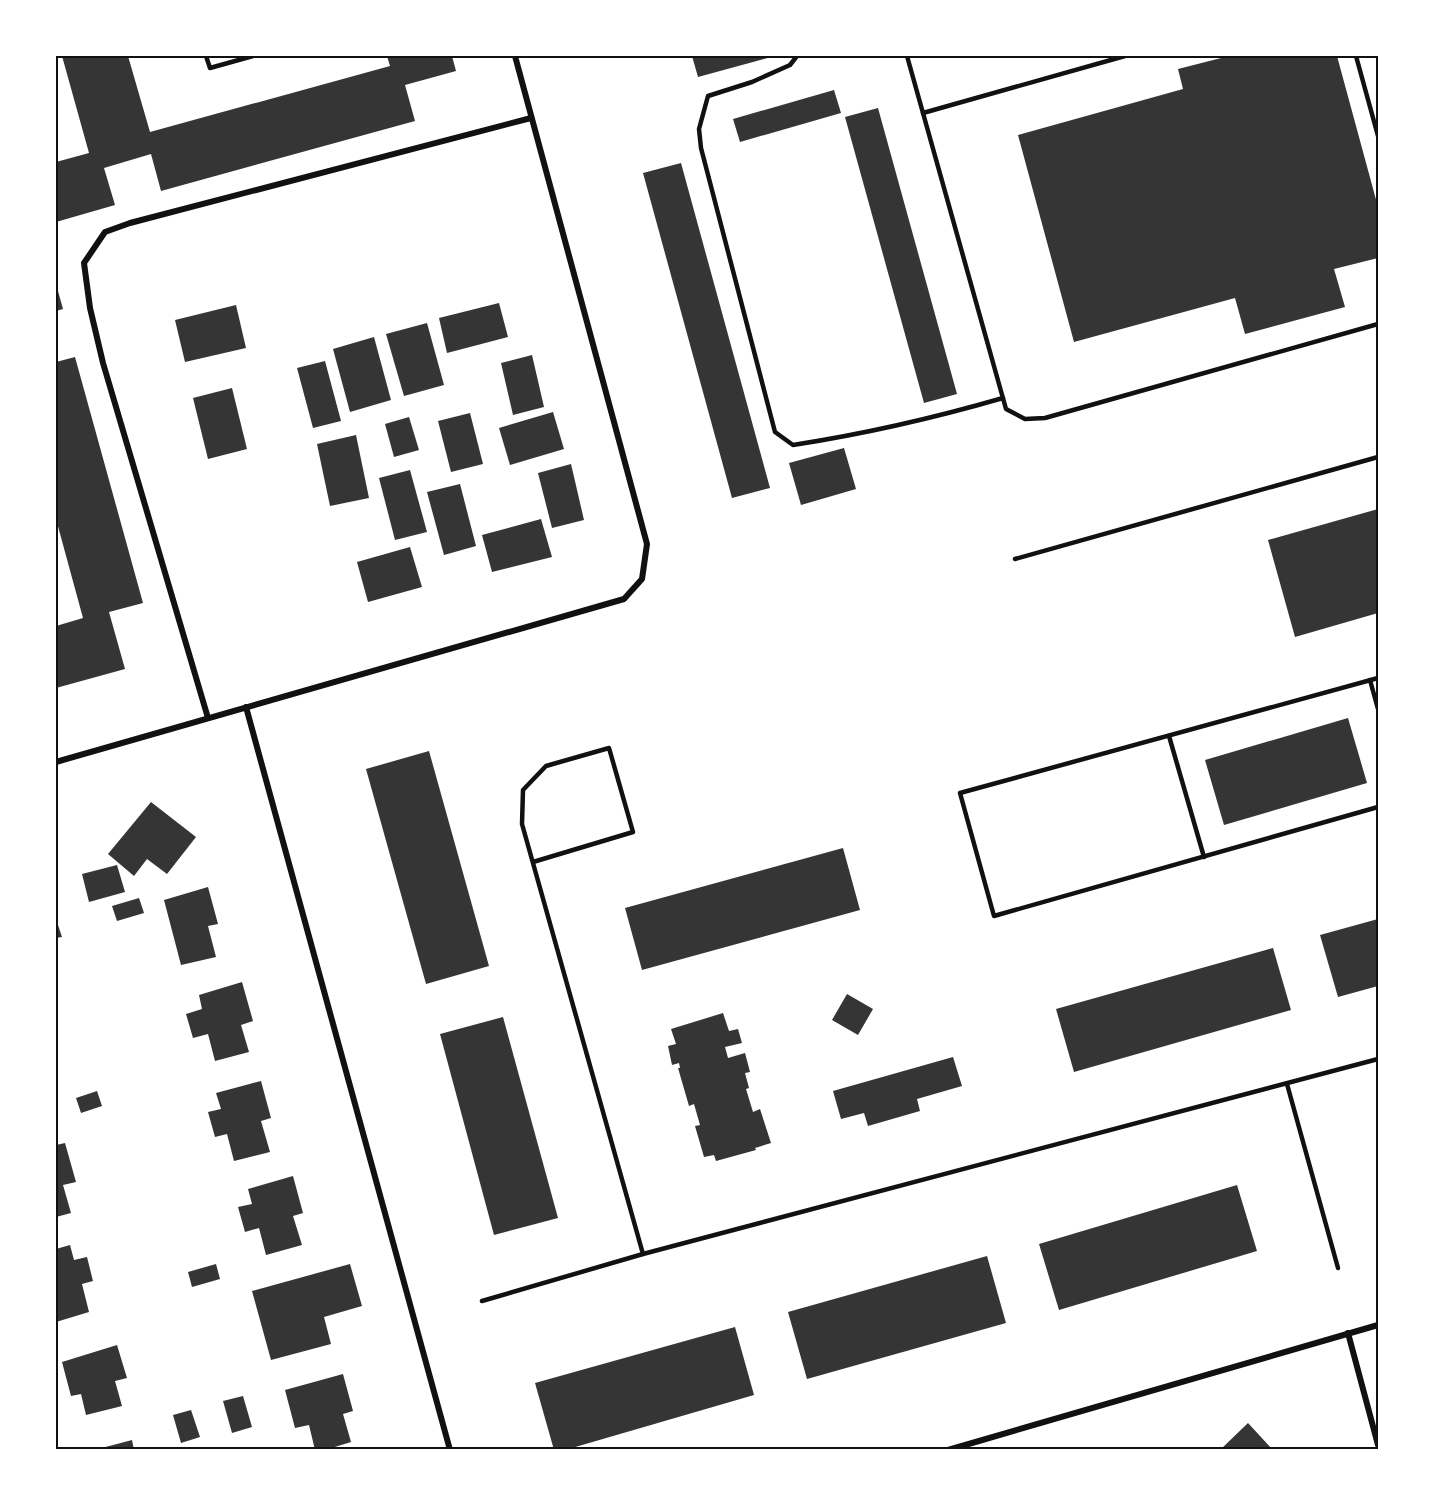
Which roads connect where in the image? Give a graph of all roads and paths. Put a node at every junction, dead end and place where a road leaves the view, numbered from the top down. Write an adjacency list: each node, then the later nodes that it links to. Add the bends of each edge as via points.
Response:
1 (206, 56): 2 (lane, via 210,68)
2 (253, 56)
3 (515, 56): 9 (street)
4 (797, 56): 12 (lane, via 790,65 708,96 699,129 776,432 793,445 843,437)
5 (907, 56): 8 (lane)
6 (1125, 56): 8 (lane)
7 (1356, 56): 10 (lane)
8 (923, 113): 12 (lane)
9 (531, 118): 17 (street, via 648,544 642,579 624,599); 19 (street, via 130,223 105,232 84,263 103,363)
10 (1378, 136)
11 (1378, 324): 12 (lane, via 1045,418 1025,419 1006,409)
12 (1003, 398)
13 (1378, 457): 14 (lane)
14 (1015, 560)
15 (1378, 678): 16 (lane)
16 (1370, 680): 18 (lane); 20 (lane)
17 (246, 707): 19 (street); 33 (street)
18 (1378, 709)
19 (208, 718): 21 (street)
20 (1169, 736): 23 (lane); 23 (lane, via 960,793 994,916)
21 (56, 762)
22 (1378, 807): 23 (lane)
23 (1204, 857)
24 (533, 862): 24 (lane, via 633,832 609,748 546,766 523,790 522,824); 27 (lane)
25 (1378, 1059): 26 (lane)
26 (1287, 1084): 27 (lane); 28 (lane)
27 (643, 1254): 29 (lane)
28 (1338, 1268)
29 (482, 1300)
30 (1378, 1325): 31 (street)
31 (1348, 1333): 32 (street); 34 (street)
32 (1378, 1445)
33 (450, 1449)
34 (948, 1449)

